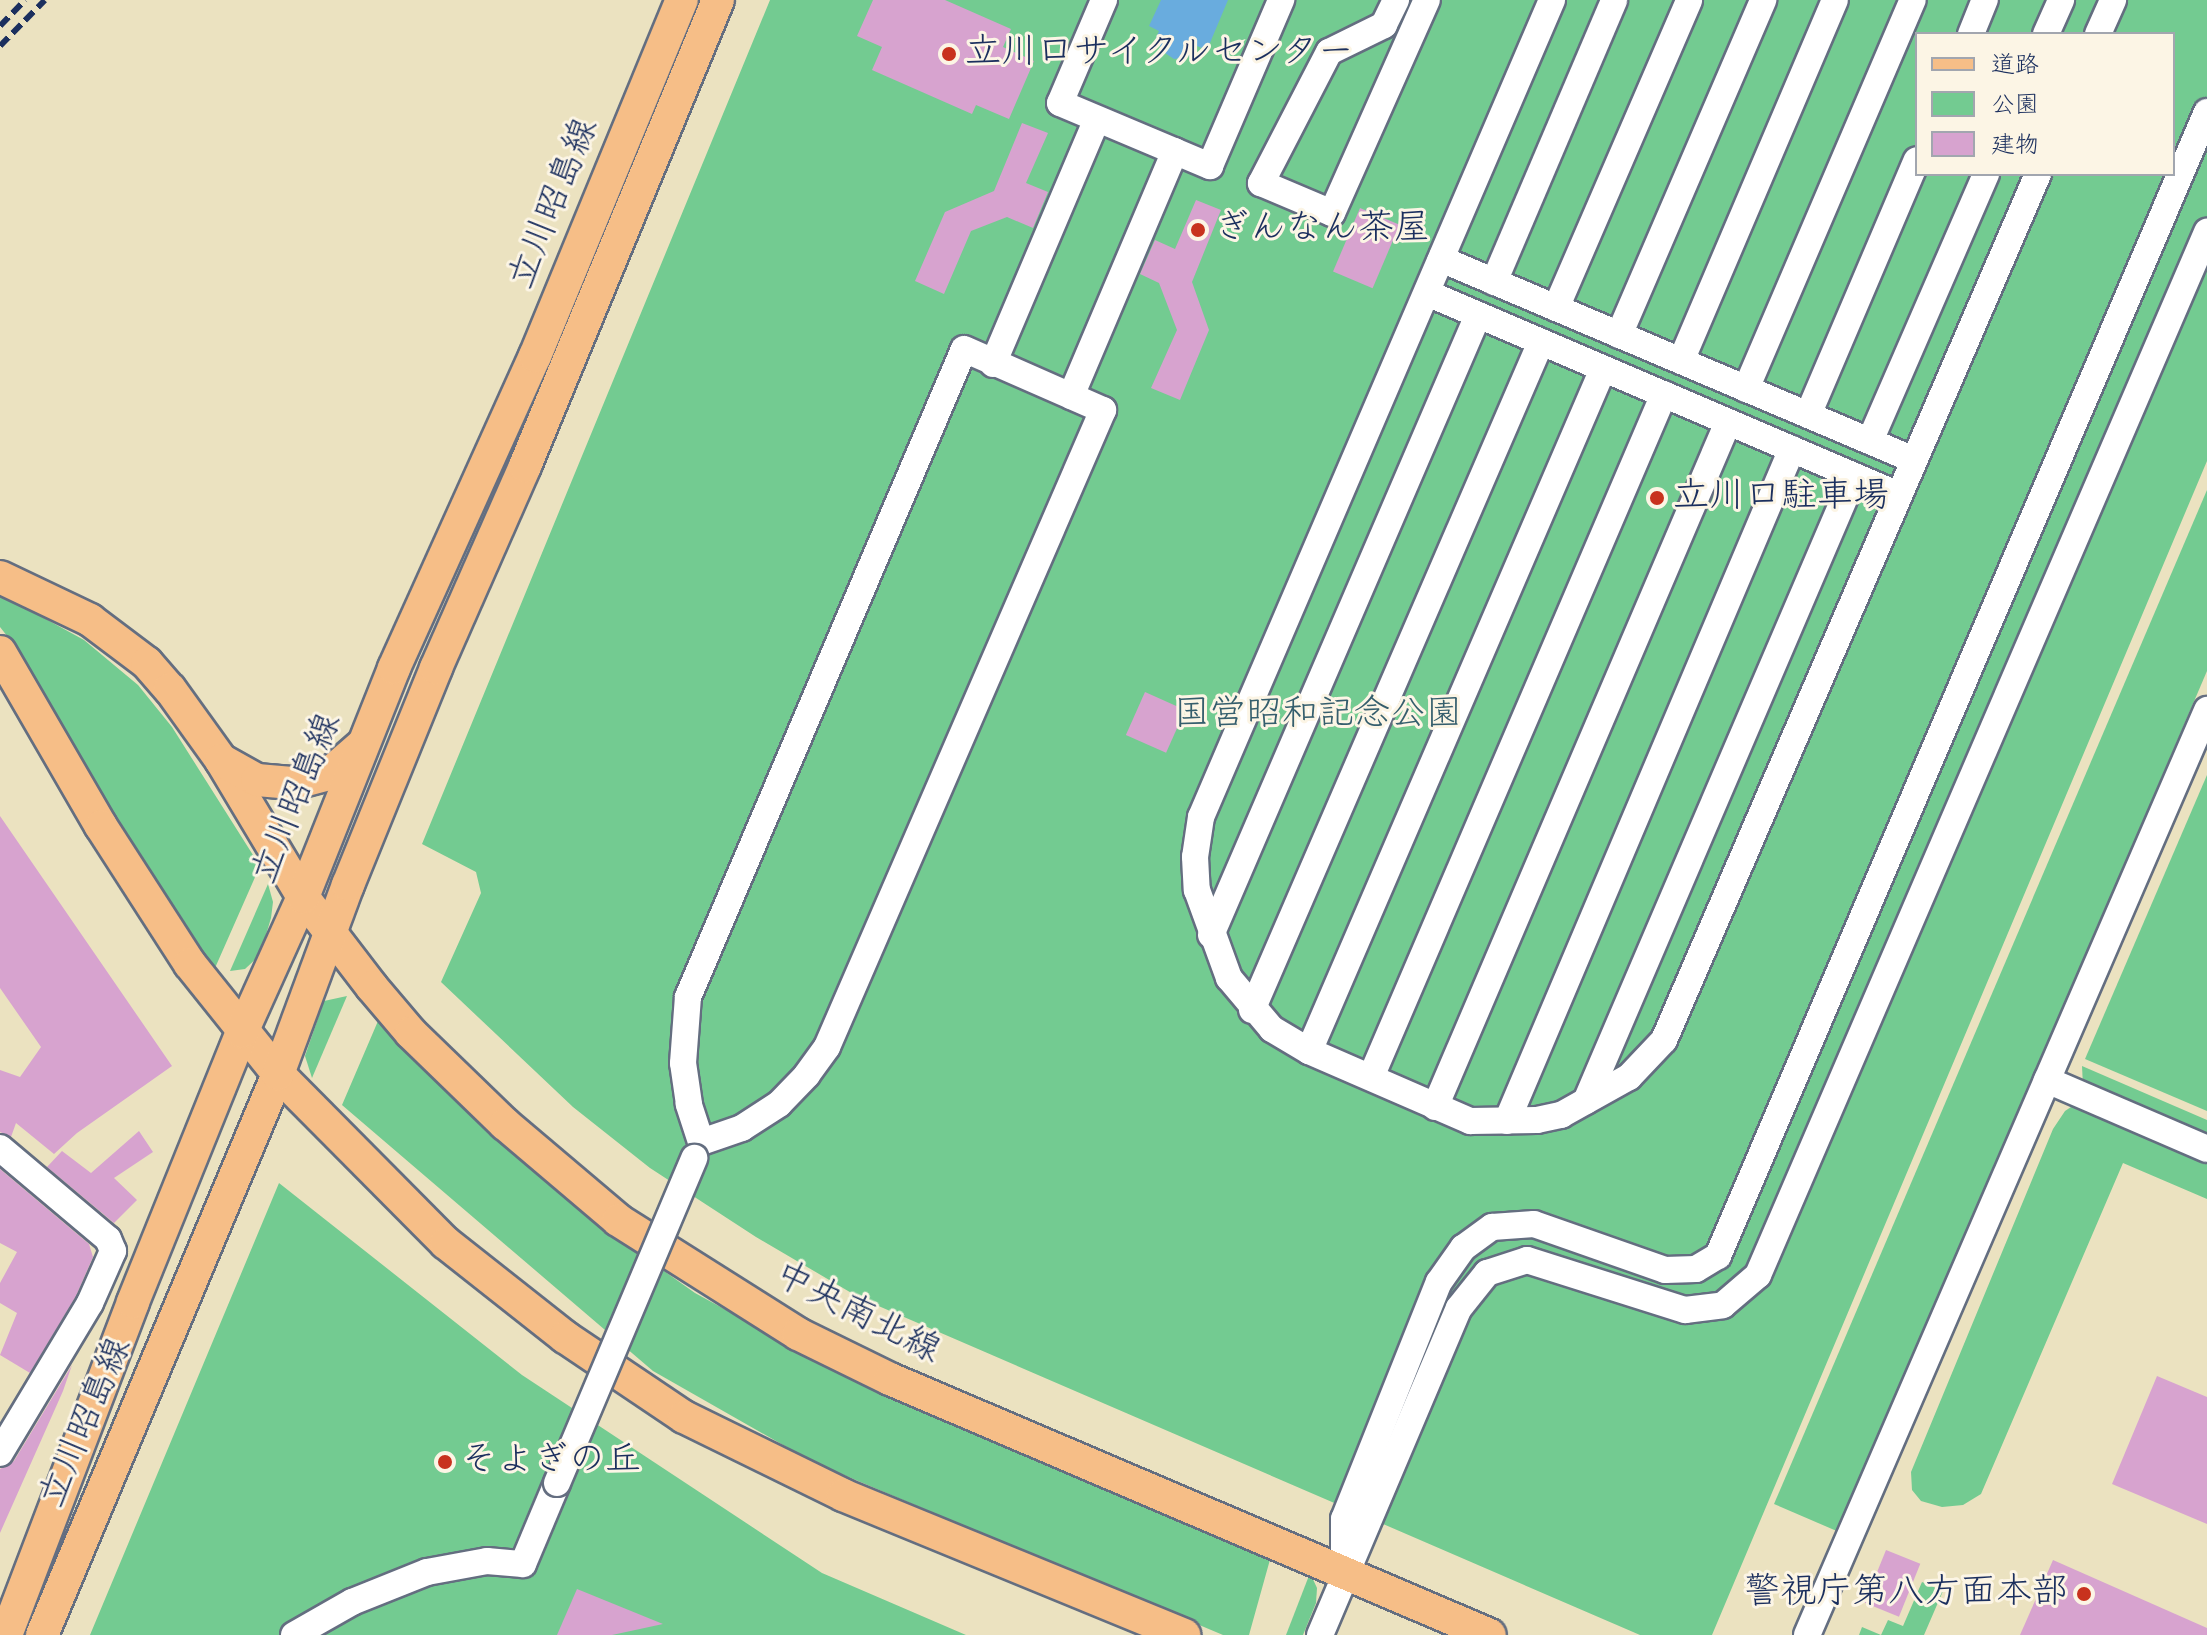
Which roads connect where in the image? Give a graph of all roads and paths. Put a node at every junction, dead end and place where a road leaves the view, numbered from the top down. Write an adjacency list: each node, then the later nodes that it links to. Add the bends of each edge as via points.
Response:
1 (682, 0): 49 (main road, 立川昭島線, via 529,370)
2 (718, 0): 52 (main road, 立川昭島線)
3 (1104, 0): 20 (street, via 1060,103)
4 (1281, 0): 21 (street, via 1210,166)
5 (1396, 0): 6 (street, via 1384,25 1329,52 1261,183 1332,213)
6 (1427, 0)
7 (1552, 0): 26 (street)
8 (1614, 0): 27 (street)
9 (1689, 0): 29 (street)
10 (1763, 0): 31 (street)
11 (1835, 0): 33 (street)
12 (1913, 0): 36 (street)
13 (1985, 0): 16 (street)
14 (2061, 0): 17 (street)
15 (2113, 0): 18 (street)
16 (1972, 32)
17 (2047, 32)
18 (2099, 32)
19 (2207, 112): 67 (street, via 1718,1256 1696,1269 1665,1270 1534,1224 1492,1227 1463,1248 1439,1282 1344,1519)
20 (1097, 119): 21 (street); 34 (street)
21 (1175, 151): 38 (street)
22 (1915, 165): 39 (street)
23 (1985, 176): 41 (street)
24 (2037, 176): 43 (street)
25 (2207, 232): 67 (street, via 1758,1275 1723,1305 1685,1310 1527,1260 1487,1273 1459,1308 1366,1533)
26 (1441, 259): 27 (street); 28 (street)
27 (1494, 282): 29 (street)
28 (1427, 293): 30 (street); 53 (street, via 1201,817 1197,890)
29 (1556, 308): 31 (street)
30 (1478, 315): 32 (street); 53 (street)
31 (1619, 335): 33 (street)
32 (1541, 342): 35 (street); 54 (street)
33 (1681, 361): 36 (street)
34 (993, 364): 38 (street); 65 (street, via 964,349 688,997 683,1063)
35 (1603, 369): 37 (street); 56 (street)
36 (1746, 389): 39 (street)
37 (1664, 394): 40 (street); 58 (street)
38 (1071, 396): 65 (street, via 1103,410 827,1047 779,1104)
39 (1808, 415): 41 (street)
40 (1728, 422): 42 (street); 61 (street)
41 (1870, 441): 43 (street)
42 (1792, 449): 44 (street); 62 (street)
43 (1914, 460): 45 (street)
44 (1854, 476): 45 (street); 60 (street)
45 (1899, 495): 60 (street, via 1664,1040 1629,1077)
46 (0, 577): 50 (main road, 中央南北線, via 54,600 121,641 170,689)
47 (0, 652): 55 (main road, via 154,912)
48 (2207, 710): 59 (street)
49 (364, 742): 50 (main road, via 329,774 295,783 257,780); 51 (main road, 立川昭島線)
50 (221, 760): 51 (main road, 中央南北線)
51 (303, 897): 52 (main road, 中央南北線); 55 (main road, 立川昭島線)
52 (329, 933): 57 (main road, 立川昭島線); 67 (main road, 中央南北線, via 411,1033 505,1124 618,1220 730,1294 890,1379)
53 (1211, 935): 54 (street, via 1229,978)
54 (1252, 1010): 56 (street)
55 (242, 1032): 57 (main road); 68 (main road, 立川昭島線)
56 (1309, 1051): 58 (street)
57 (278, 1074): 69 (main road, 立川昭島線); 71 (main road, via 446,1243 565,1337 684,1417 843,1495)
58 (1371, 1077): 61 (street)
59 (2047, 1080): 64 (street); 74 (street)
60 (1586, 1101): 62 (street, via 1561,1115)
61 (1435, 1107): 62 (street, via 1470,1121)
62 (1507, 1121)
63 (0, 1148): 66 (street, via 55,1190 108,1239 113,1251 90,1303)
64 (2207, 1149)
65 (698, 1150): 70 (street, bridge, via 523,1564 487,1561 427,1572 352,1602)
66 (0, 1453)
67 (1344, 1573): 72 (street); 73 (main road, 中央南北線)
68 (6, 1635)
69 (42, 1635)
70 (294, 1635)
71 (1184, 1635)
72 (1320, 1635)
73 (1490, 1635)
74 (1807, 1635)

